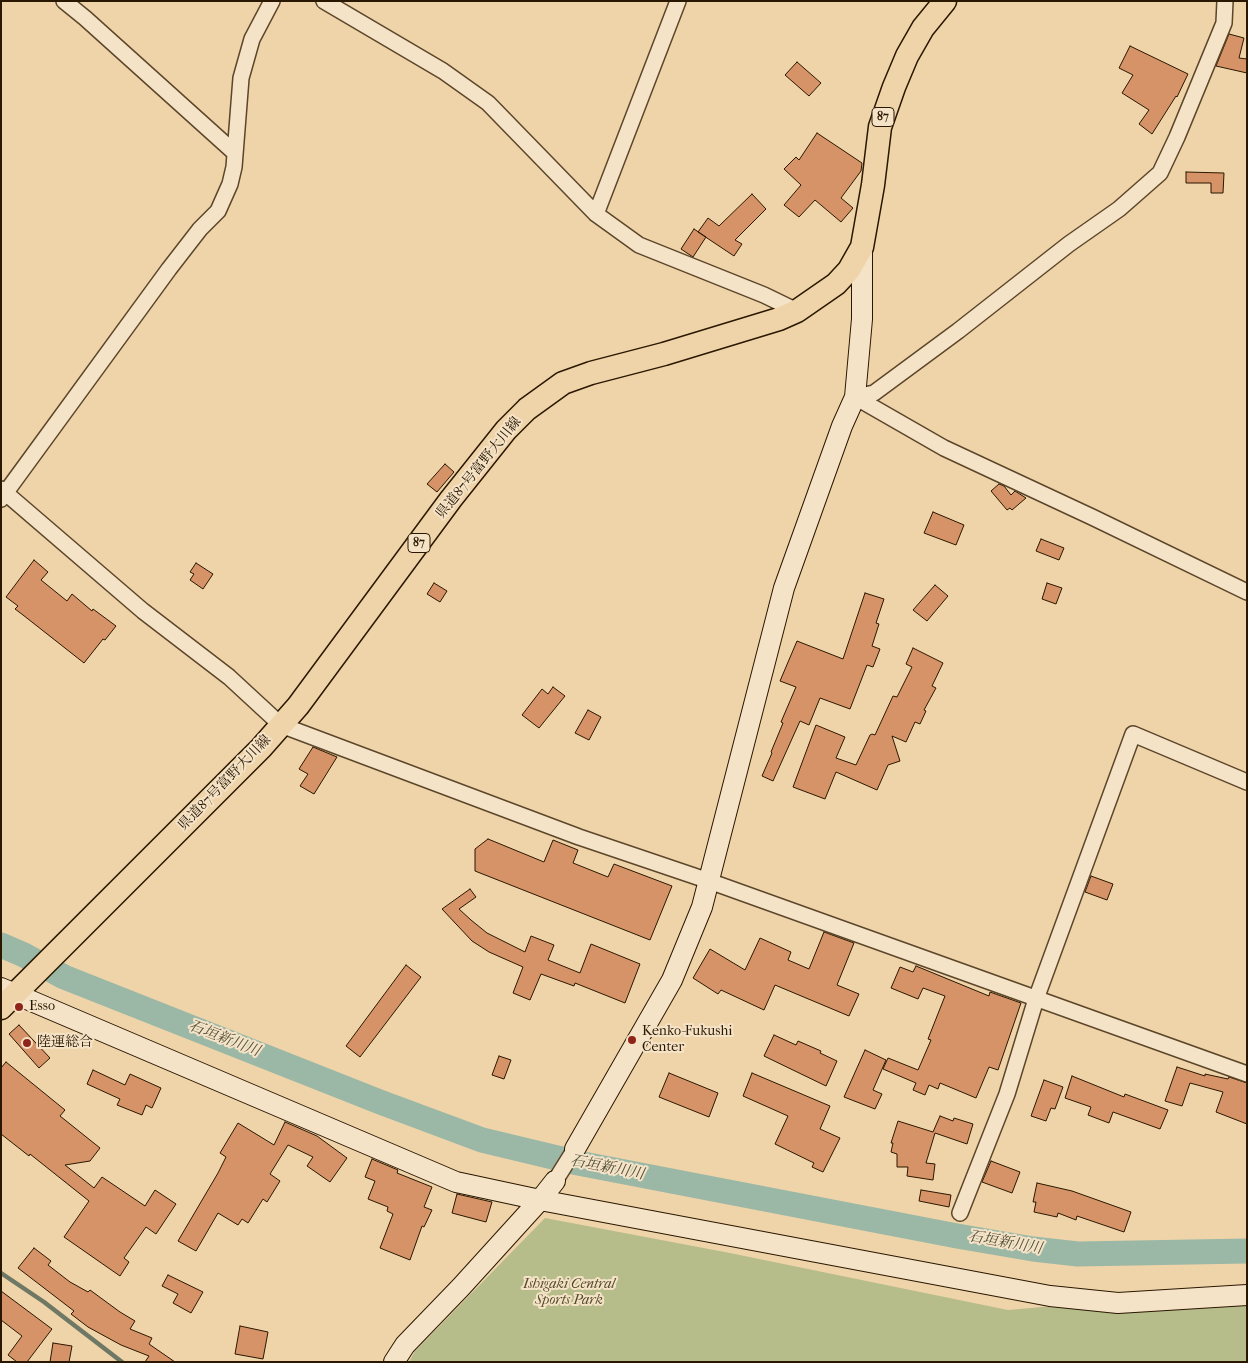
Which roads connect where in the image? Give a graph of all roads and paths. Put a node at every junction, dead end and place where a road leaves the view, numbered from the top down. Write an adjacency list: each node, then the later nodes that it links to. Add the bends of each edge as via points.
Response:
1 (64, 1): 7 (street)
2 (272, 1): 7 (street, via 252,39 241,78)
3 (324, 1): 8 (street, via 443,70 488,103)
4 (678, 1): 8 (street)
5 (945, 1): 9 (main road, 県道87号富野大川線 / 87, via 923,28 907,56 880,127)
6 (1225, 1): 11 (street, via 1224,23 1160,173 1119,209 958,331 874,392)
7 (235, 153): 12 (street, via 230,184 218,211 179,256)
8 (596, 214): 10 (street, via 639,245)
9 (862, 248): 10 (main road, 県道87号富野大川線 / 87, via 850,270 836,284); 11 (street, via 862,319)
10 (797, 311): 14 (main road, 県道87号富野大川線 / 87, via 737,333 563,383 527,409 451,500)
11 (854, 397): 13 (street, via 944,448); 16 (street, via 784,588)
12 (3, 493): 14 (street, via 143,611 228,677)
13 (1247, 592)
14 (281, 725): 16 (street, via 579,837); 17 (main road, 県道87号富野大川線 / 87, via 52,957)
15 (1247, 782): 18 (street, via 1133,734)
16 (708, 881): 18 (street); 20 (street, via 702,907 672,980)
17 (12, 992): 22 (street, via 456,1182)
18 (1036, 999): 19 (street); 23 (street, via 1007,1094)
19 (1247, 1074)
20 (574, 1149): 21 (street)
21 (555, 1181): 22 (street)
22 (540, 1200): 24 (street, via 1050,1296 1118,1303); 25 (street, via 405,1345)
23 (960, 1213)
24 (1247, 1295)
25 (394, 1362)

